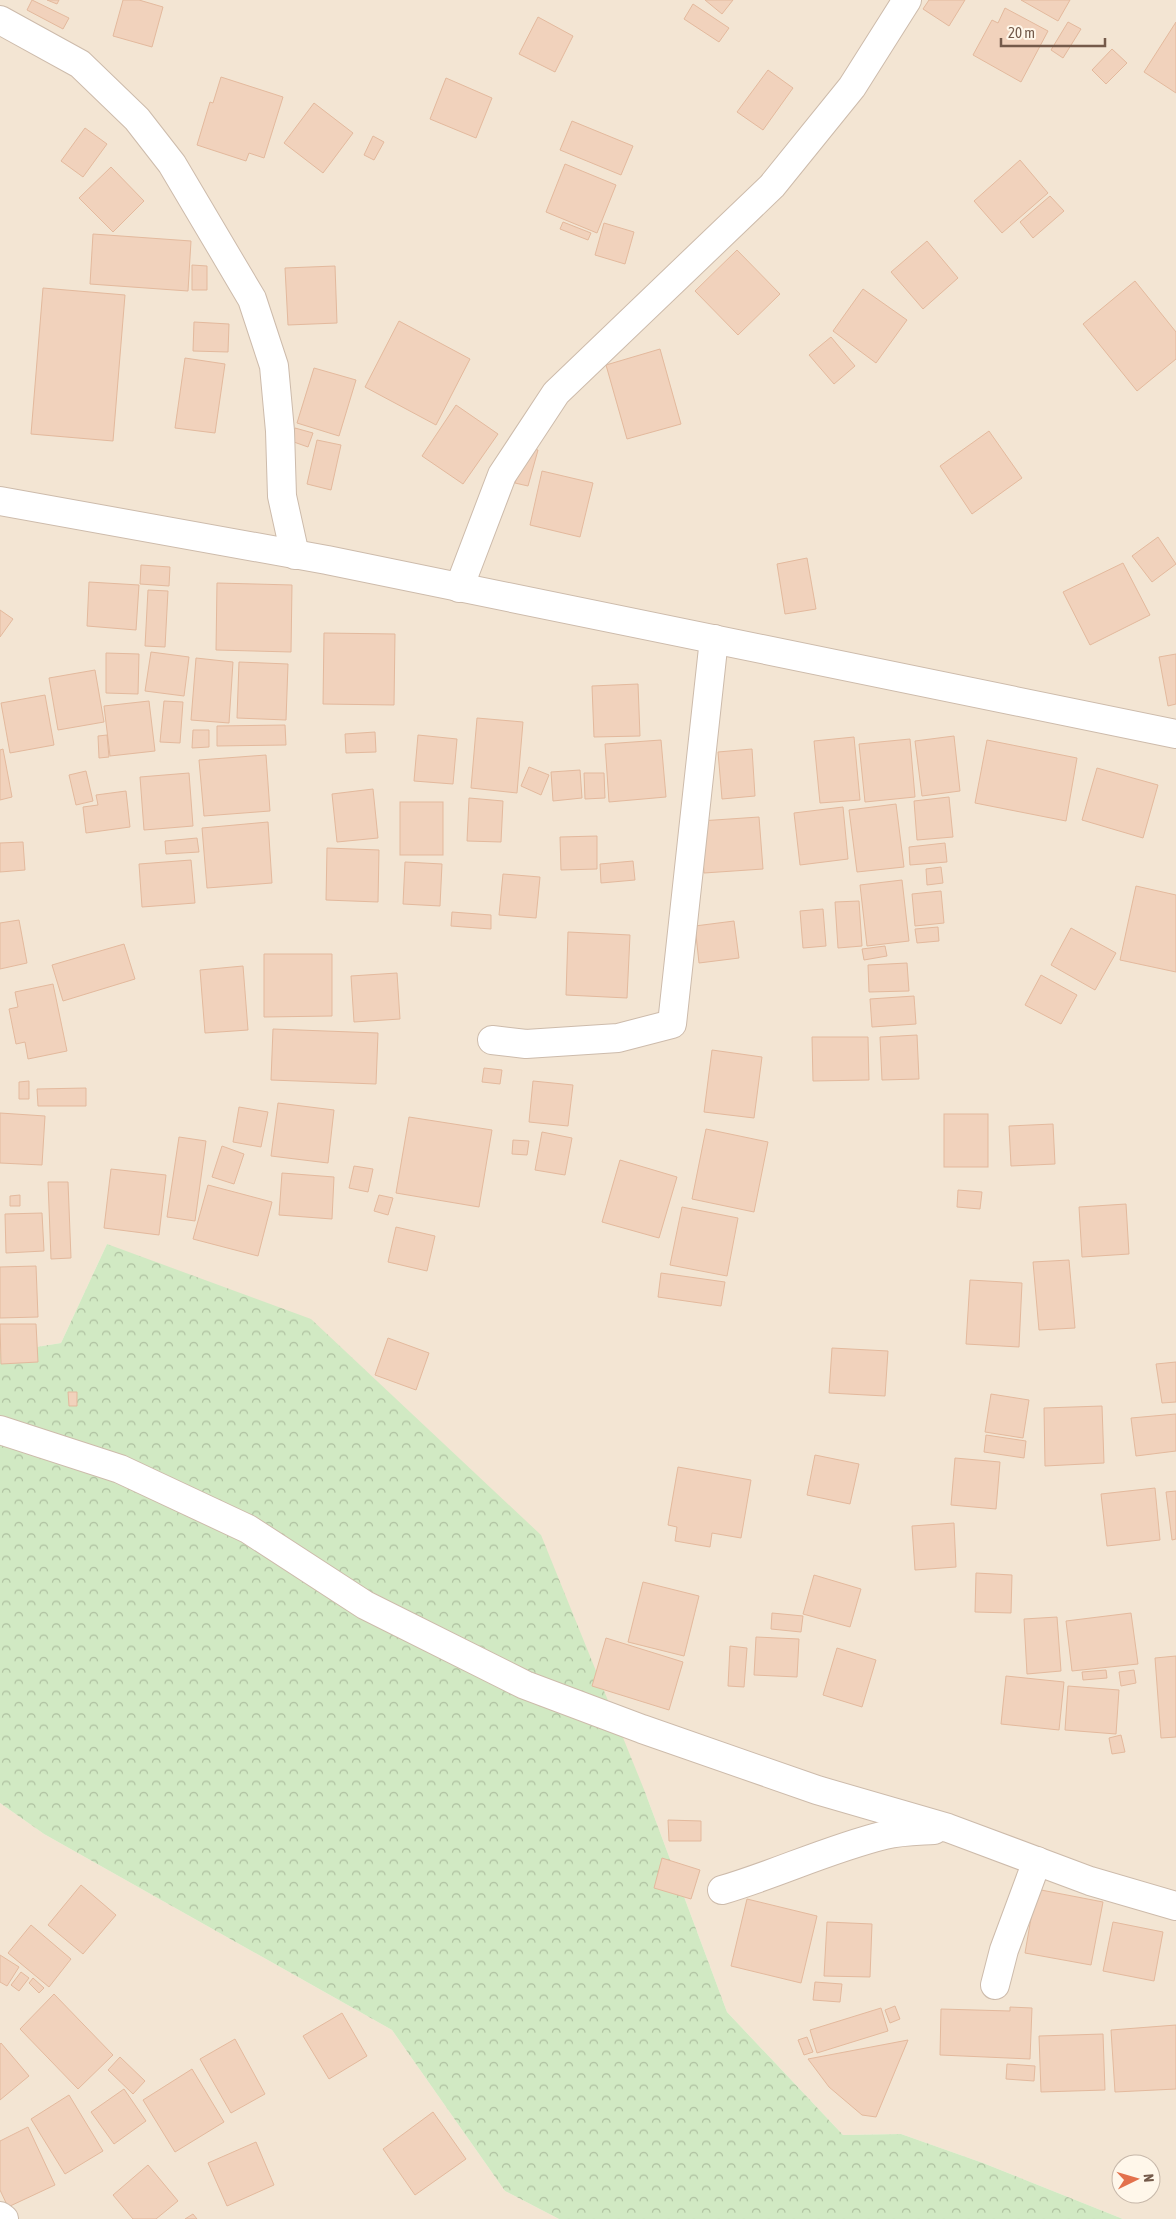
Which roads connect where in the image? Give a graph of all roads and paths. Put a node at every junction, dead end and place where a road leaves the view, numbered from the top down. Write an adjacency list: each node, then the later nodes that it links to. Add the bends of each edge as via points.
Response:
1 (907, 0): 5 (street, via 852,87 772,186 556,393 502,475)
2 (0, 20): 4 (street, via 80,64 137,119 172,164 252,299 274,366 282,496)
3 (0, 501): 4 (street)
4 (295, 554): 5 (street)
5 (458, 588): 6 (street)
6 (714, 639): 7 (street); 8 (street, via 672,1024 618,1038 526,1044)
7 (1176, 734)
8 (492, 1040)
9 (0, 1430): 10 (street, via 120,1469 248,1529 366,1605 525,1685 817,1790)
10 (948, 1828): 11 (street); 12 (street, via 887,1834 835,1849)
11 (1037, 1861): 13 (street, via 1090,1881); 14 (street, via 1004,1950)
12 (722, 1890)
13 (1176, 1906)
14 (995, 1985)
15 (0, 2216): 16 (street)
16 (4, 2219)

